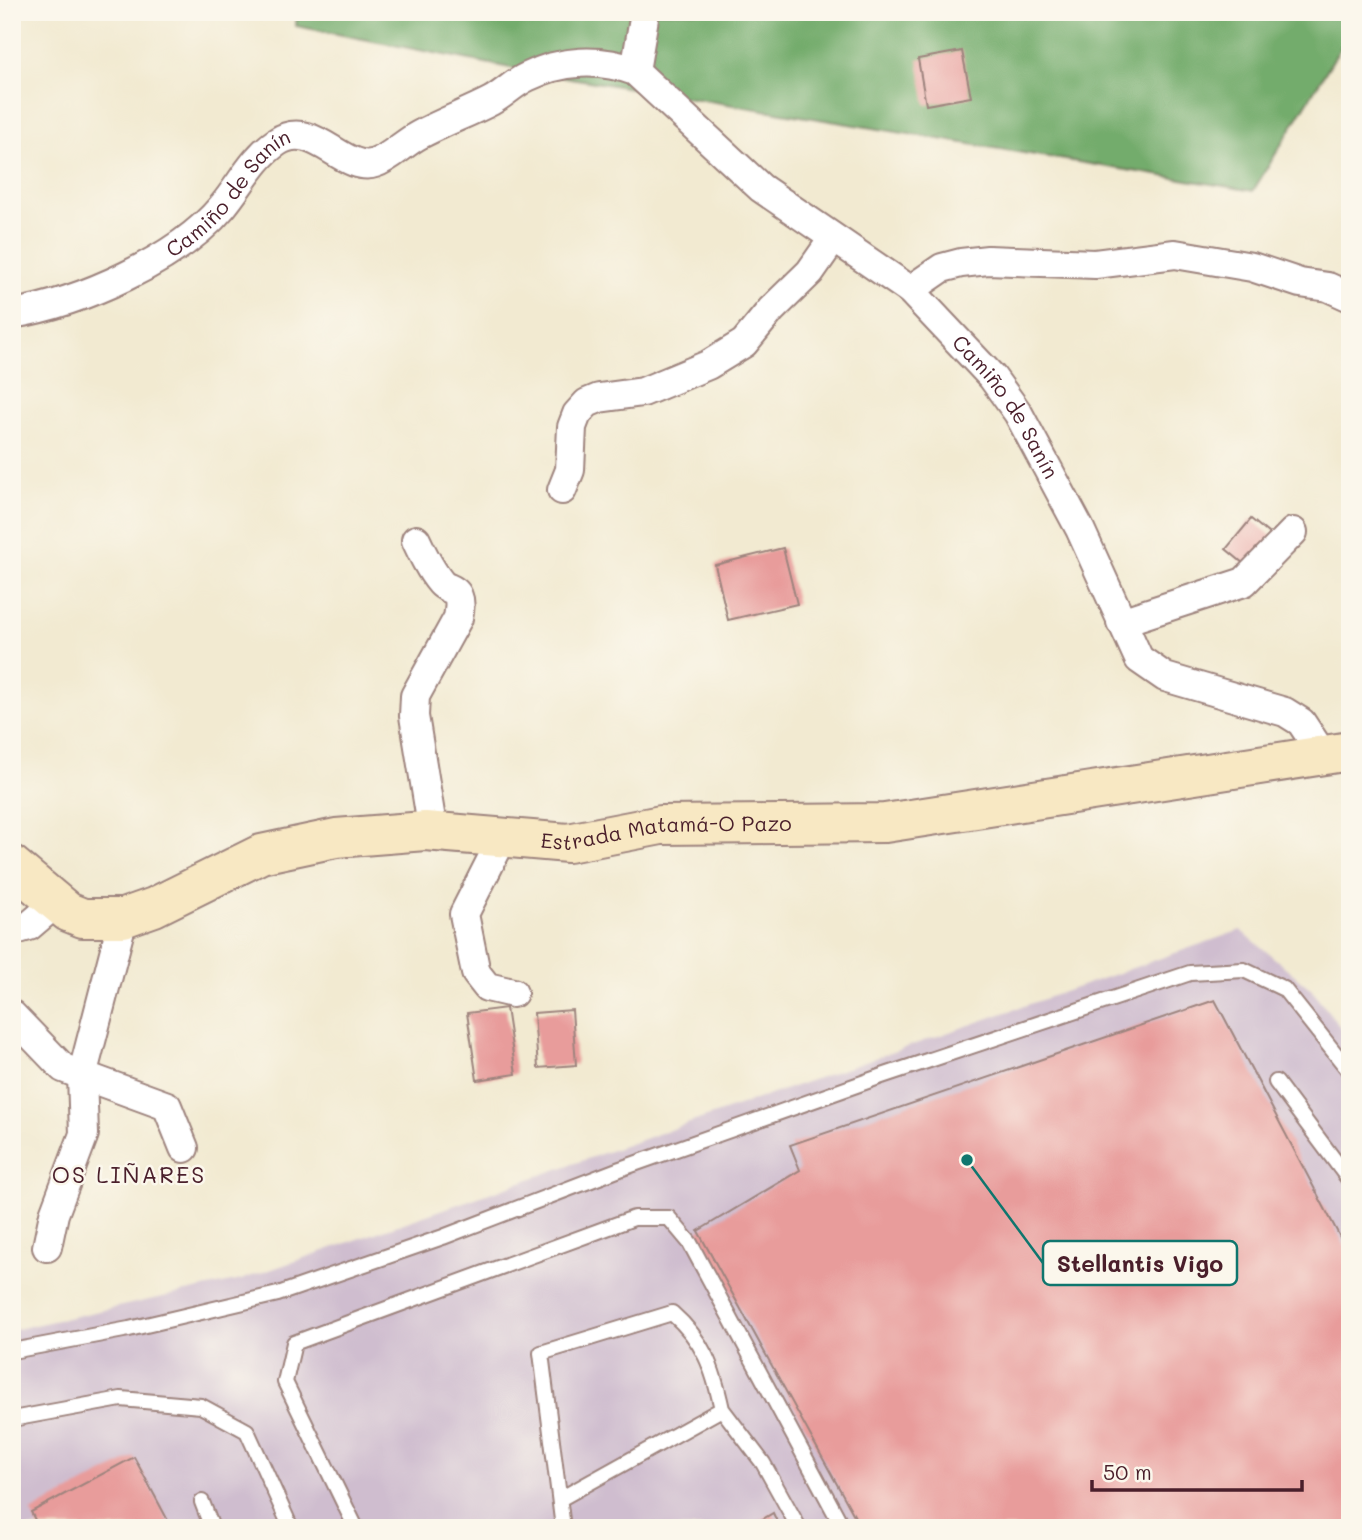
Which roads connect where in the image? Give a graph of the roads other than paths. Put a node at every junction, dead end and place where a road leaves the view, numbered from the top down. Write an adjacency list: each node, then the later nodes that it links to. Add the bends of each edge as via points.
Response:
1 (645, 12): 2 (street)
2 (635, 71): 3 (street, Camiño de Sanín, via 761,188); 6 (street, Camiño de Sanín, via 576,62 526,77 496,98 363,166 310,139 278,141 221,209 163,254 108,286)
3 (833, 239): 4 (street, Camiño de Sanín); 7 (street, via 810,272 744,343 708,365 643,392 587,403 572,427 570,470)
4 (910, 290): 5 (street, via 942,268 961,263 1095,264 1175,254 1252,267); 10 (street, Camiño de Sanín, via 992,377 1018,413 1080,529)
5 (1350, 297)
6 (12, 314)
7 (562, 490)
8 (1293, 532): 10 (street, via 1244,582)
9 (416, 540): 12 (street, via 425,562 443,586 453,589 460,606 458,618 415,696 414,716)
10 (1121, 622): 11 (street, Camiño de Sanín, via 1133,649 1151,670 1285,712)
11 (1337, 753): 13 (street, Estrada Matamá-O Pazo, via 1027,799 926,820 661,825 568,843)
12 (433, 832): 13 (street, Estrada Matamá-O Pazo); 16 (street, Estrada Matamá-O Pazo, via 335,838 261,854)
13 (502, 839): 18 (street, via 464,914 476,972 487,987)
14 (12, 865): 15 (street, Estrada Matamá-O Pazo)
15 (56, 903): 16 (street, Estrada Matamá-O Pazo, via 83,918); 17 (street, via 29,926)
16 (123, 919): 21 (street)
17 (12, 931)
18 (513, 993)
19 (12, 1016): 21 (street, via 63,1068)
20 (1350, 1072): 26 (lane, via 1284,989 1244,970 1190,973 882,1076 278,1294)
21 (82, 1076): 23 (street, via 167,1106); 25 (street, via 84,1133 54,1214)
22 (1276, 1082): 24 (lane)
23 (184, 1148)
24 (1350, 1181)
25 (47, 1247)
26 (12, 1351)
27 (722, 1409): 29 (lane); 29 (lane, via 715,1374 694,1333 671,1313 541,1353); 35 (lane, via 763,1463)
28 (12, 1419): 32 (lane, via 121,1399 201,1406 247,1431)
29 (561, 1499): 34 (lane)
30 (202, 1502): 31 (lane)
31 (212, 1528)
32 (291, 1528)
33 (356, 1528): 36 (lane, via 285,1382 294,1343 634,1218 669,1218 690,1242)
34 (563, 1528)
35 (799, 1528)
36 (843, 1528)

